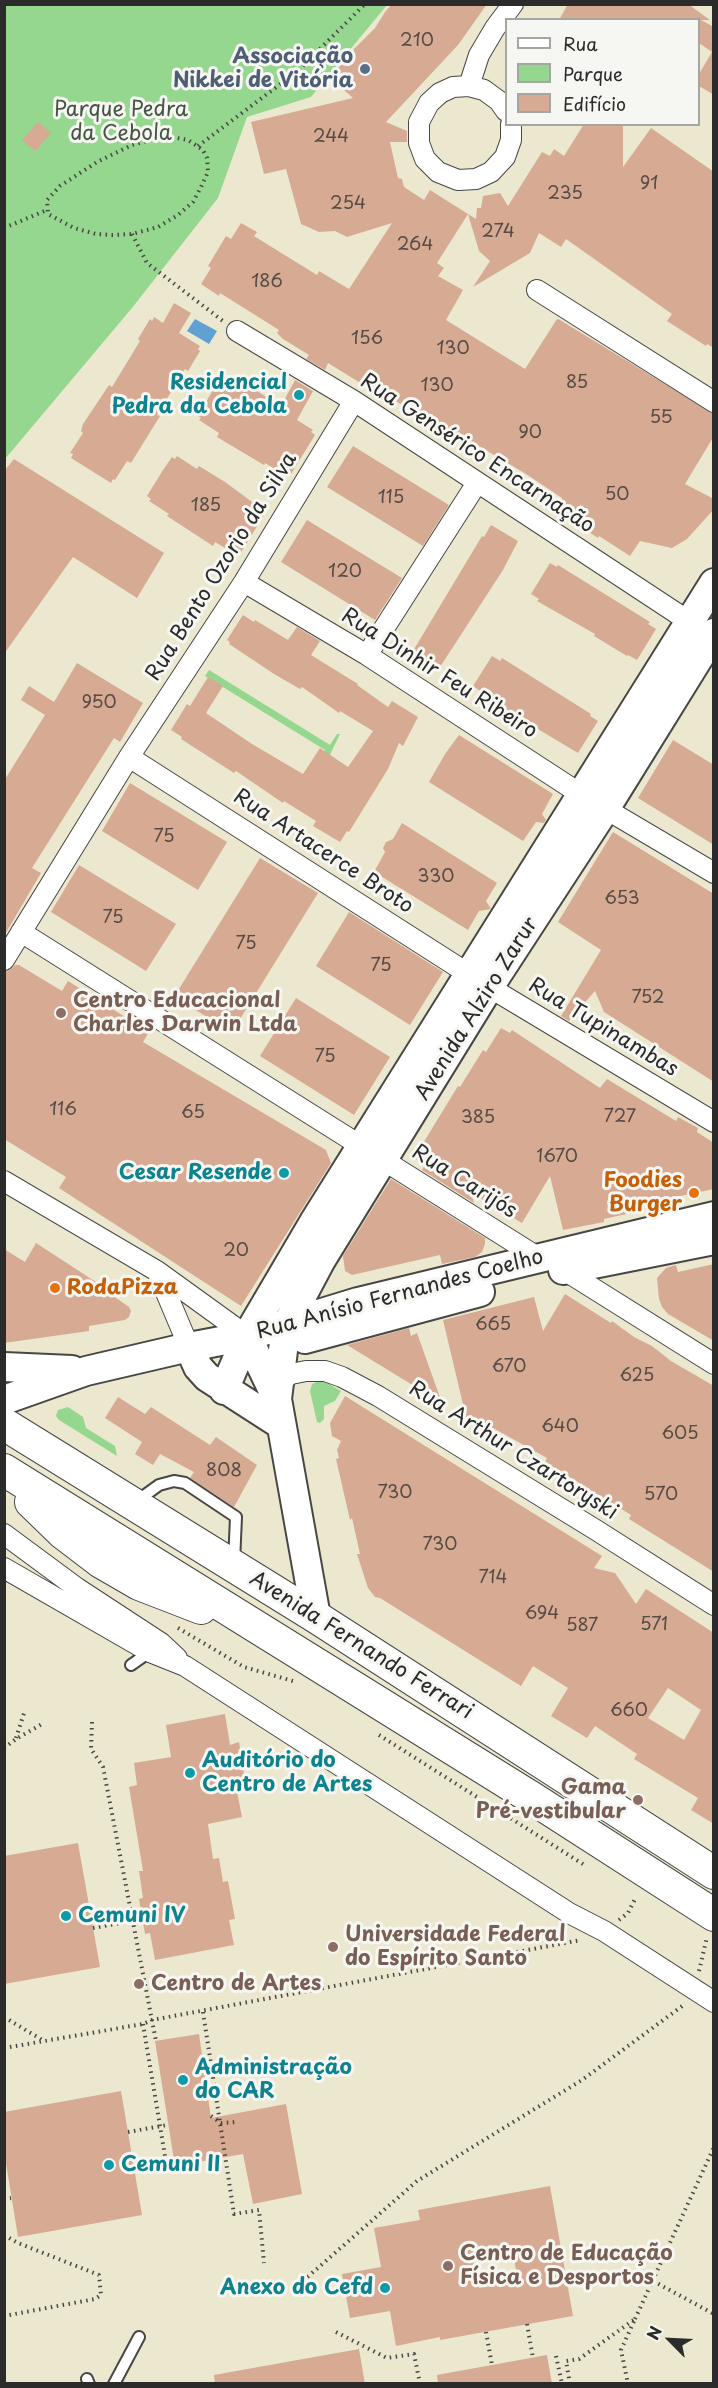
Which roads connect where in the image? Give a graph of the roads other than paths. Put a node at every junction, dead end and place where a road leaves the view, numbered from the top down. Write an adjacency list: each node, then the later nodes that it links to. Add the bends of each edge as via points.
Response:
1 (513, 4): 2 (street, via 479,55)
2 (469, 86): 3 (street, via 484,90); 4 (street, via 440,93 429,103 419,122 419,143 425,159 438,172 458,180 476,179 491,172 505,157)
3 (505, 108)
4 (511, 126)
5 (537, 290): 8 (street)
6 (237, 331): 7 (street, Rua Gensérico Encarnação)
7 (354, 401): 9 (street, Rua Gensérico Encarnação); 10 (street, Rua Bento Ozorio da Silva)
8 (714, 402)
9 (477, 483): 12 (street, Rua Gensérico Encarnação); 13 (street)
10 (244, 582): 13 (street, Rua Dinhir Feu Ribeiro); 14 (street, Rua Bento Ozorio da Silva)
11 (714, 583): 12 (street, Avenida Alziro Zarur)
12 (707, 632): 15 (street, Avenida Alziro Zarur)
13 (368, 655): 15 (street, Rua Dinhir Feu Ribeiro)
14 (129, 757): 17 (street, Rua Bento Ozorio da Silva); 19 (street, Rua Artacerce Broto)
15 (594, 802): 16 (street, Rua Dinhir Feu Ribeiro); 19 (street, Avenida Alziro Zarur)
16 (714, 873)
17 (21, 932): 18 (street, Rua Bento Ozorio da Silva); 21 (street, Rua Carijós)
18 (4, 960)
19 (479, 981): 20 (street, Rua Tupinambas); 21 (street, Avenida Alziro Zarur)
20 (714, 1122)
21 (372, 1153): 24 (street, Avenida Alziro Zarur); 25 (street, Rua Carijós); 29 (street, Avenida Alziro Zarur, via 314,1222)
22 (4, 1181): 26 (street)
23 (706, 1230): 25 (street, Rua Anísio Fernandes Coelho)
24 (321, 1260): 27 (street, via 333,1290); 28 (street, Avenida Alziro Zarur)
25 (552, 1264): 27 (street, Rua Anísio Fernandes Coelho); 31 (street, Rua Carijós); 35 (street, Rua Anísio Fernandes Coelho, via 306,1338 293,1346)
26 (157, 1271): 29 (street); 30 (street)
27 (358, 1302): 28 (street, Rua Anísio Fernandes Coelho)
28 (286, 1326): 29 (street, Rua Anísio Fernandes Coelho); 35 (street, Avenida Alziro Zarur)
29 (248, 1336): 30 (street, Rua Anísio Fernandes Coelho); 34 (street, Avenida Alziro Zarur); 35 (street)
30 (189, 1347): 33 (street, Rua Anísio Fernandes Coelho); 34 (street, via 198,1367)
31 (714, 1364)
32 (4, 1367): 33 (street, Rua Anísio Fernandes Coelho)
33 (86, 1371): 36 (street, Rua Anísio Fernandes Coelho)
34 (224, 1390): 35 (street)
35 (279, 1391): 44 (street, Rua Arthur Czartoryski, via 291,1374 325,1371 342,1377); 45 (street)
36 (4, 1400)
37 (4, 1424): 40 (main road, Avenida Fernando Ferrari)
38 (4, 1470): 46 (main road, Avenida Fernando Ferrari)
39 (4, 1477): 46 (main road, via 63,1533 101,1562 172,1598)
40 (133, 1504): 42 (main road, Avenida Fernando Ferrari); 42 (lane, via 159,1485 185,1483 236,1517)
41 (4, 1534): 47 (street)
42 (233, 1566): 45 (main road, Avenida Fernando Ferrari)
43 (4, 1568): 47 (street)
44 (714, 1605)
45 (316, 1617): 49 (main road, Avenida Fernando Ferrari)
46 (250, 1623): 50 (main road, Avenida Fernando Ferrari, via 532,1798)
47 (156, 1648): 48 (lane); 51 (street)
48 (131, 1665)
49 (714, 1873)
50 (711, 1923)
51 (714, 2002)
52 (139, 2337): 53 (lane)
53 (114, 2384)

